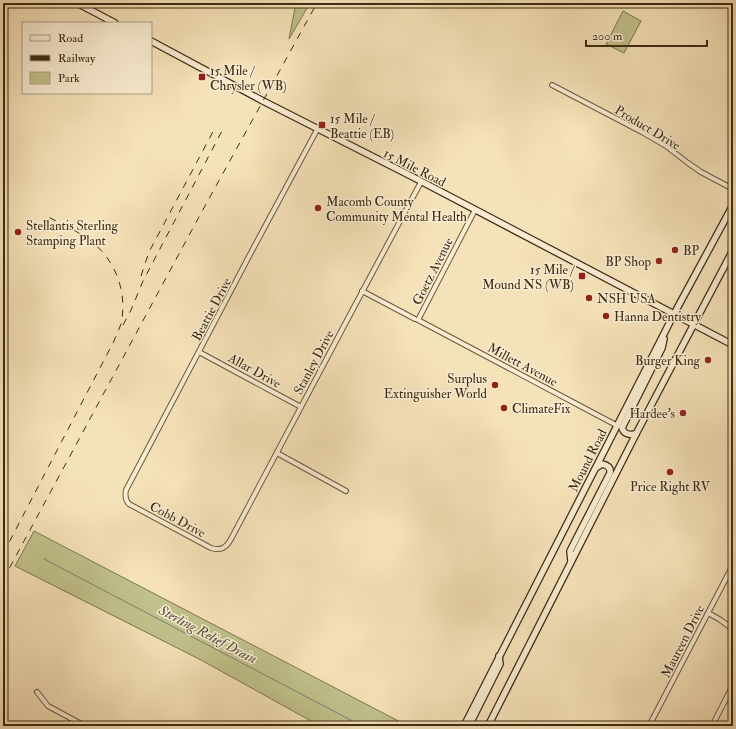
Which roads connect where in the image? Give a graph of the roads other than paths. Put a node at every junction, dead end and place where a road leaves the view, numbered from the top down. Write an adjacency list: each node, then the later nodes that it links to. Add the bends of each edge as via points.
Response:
1 (78, 3): 2 (main road)
2 (113, 22)
3 (152, 42): 5 (main road, 15 Mile Road)
4 (552, 85): 7 (street, Product Drive, via 642,132 701,172)
5 (318, 128): 6 (main road, 15 Mile Road); 17 (street, Beattie Drive)
6 (421, 182): 9 (main road, 15 Mile Road); 11 (street, Stanley Drive)
7 (733, 189)
8 (733, 205): 12 (main road, Mound Road)
9 (475, 210): 12 (main road, 15 Mile Road); 13 (street, Goetz Avenue)
10 (733, 250): 14 (main road)
11 (362, 291): 13 (street, Millett Avenue); 18 (street, Stanley Drive)
12 (674, 314): 14 (main road, 15 Mile Road); 15 (main road, Mound Road)
13 (417, 320): 19 (street, Millett Avenue)
14 (694, 325): 16 (main road, 15 Mile Road); 20 (main road)
15 (665, 332): 19 (main road, Mound Road); 20 (main road, via 662,348 622,428 626,434)
16 (733, 345)
17 (200, 352): 18 (street, Allar Drive); 24 (street, Beattie Drive, via 128,486)
18 (301, 407): 21 (street, Stanley Drive)
19 (618, 426): 22 (main road, Mound Road)
20 (636, 434): 26 (main road)
21 (277, 453): 23 (street); 25 (street, Stanley Drive, via 227,546)
22 (596, 468): 26 (main road, via 602,464 607,465 610,473 570,551); 30 (main road, Mound Road)
23 (346, 491)
24 (126, 500): 25 (street, Cobb Drive, via 211,548)
25 (222, 549)
26 (571, 561): 37 (main road)
27 (733, 565): 28 (street, Maureen Drive)
28 (708, 613): 29 (street); 38 (street, Maureen Drive)
29 (733, 629)
30 (499, 656): 35 (main road, Mound Road); 36 (main road, via 500,664 471,722)
31 (733, 685): 32 (street)
32 (732, 691): 39 (street)
33 (37, 692): 34 (street, via 48,706)
34 (85, 726)
35 (464, 726)
36 (472, 726)
37 (487, 726)
38 (650, 726)
39 (712, 726)

